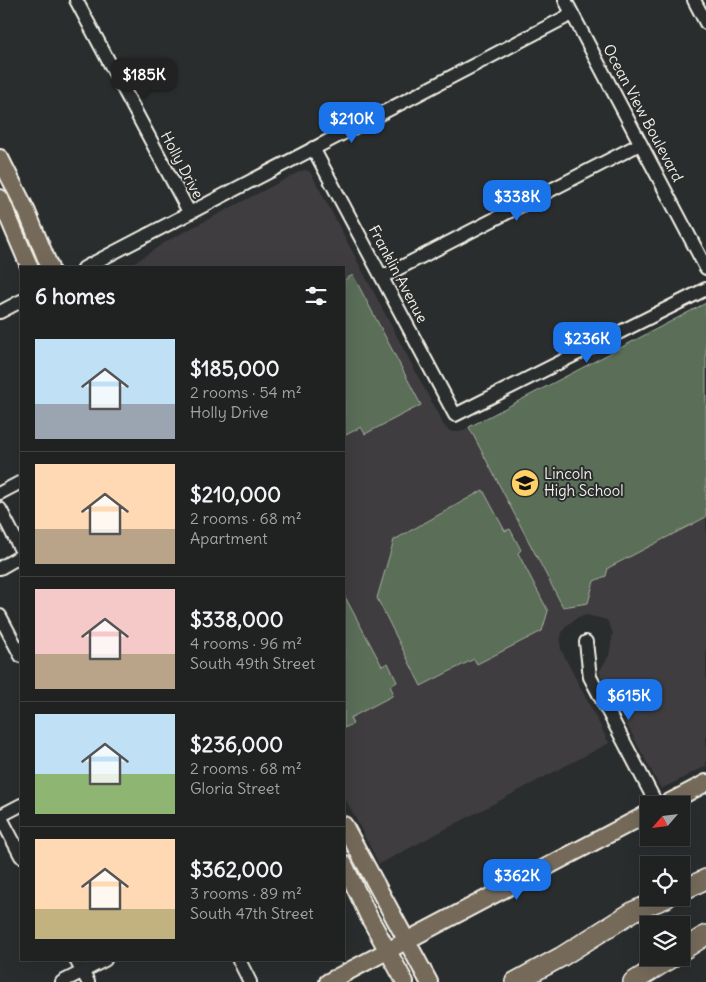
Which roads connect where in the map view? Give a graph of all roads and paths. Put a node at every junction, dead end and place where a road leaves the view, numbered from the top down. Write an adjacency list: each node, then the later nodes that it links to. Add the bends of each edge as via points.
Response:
1 (76, 0): 10 (street, Holly Drive)
2 (565, 0): 4 (street, Ocean View Boulevard)
3 (694, 0): 5 (street)
4 (572, 14): 6 (street, Ocean View Boulevard); 7 (street)
5 (706, 23)
6 (640, 144): 14 (street, Ocean View Boulevard); 15 (street)
7 (313, 148): 10 (street); 15 (street, Franklin Avenue)
8 (0, 158): 12 (main road)
9 (0, 198): 11 (main road)
10 (189, 212): 13 (street)
11 (29, 266)
12 (49, 266)
13 (88, 266)
14 (706, 268)
15 (382, 277): 16 (street, Franklin Avenue, via 455,415)
16 (706, 289)
17 (20, 302): 18 (street)
18 (0, 312)
19 (20, 483): 20 (street)
20 (0, 493)
21 (0, 509): 22 (street)
22 (20, 548)
23 (20, 557): 24 (street)
24 (0, 568)
25 (0, 616): 27 (street)
26 (586, 642): 29 (street, via 590,677)
27 (20, 654)
28 (706, 783): 30 (main road)
29 (652, 796)
30 (681, 796)
31 (20, 806): 32 (street)
32 (0, 816): 35 (street)
33 (640, 818): 41 (main road)
34 (345, 827): 41 (main road)
35 (20, 854)
36 (345, 866): 43 (main road)
37 (706, 879): 38 (highway)
38 (690, 887)
39 (646, 906): 54 (highway)
40 (706, 935): 42 (highway)
41 (406, 942): 43 (main road); 53 (main road)
42 (690, 945)
43 (387, 951): 51 (main road); 52 (main road)
44 (77, 961): 48 (street)
45 (104, 961): 48 (street)
46 (240, 961): 50 (street)
47 (658, 966): 55 (highway)
48 (85, 977): 49 (street)
49 (62, 982)
50 (250, 982)
51 (328, 982)
52 (404, 982)
53 (429, 982)
54 (515, 982)
55 (633, 982)

